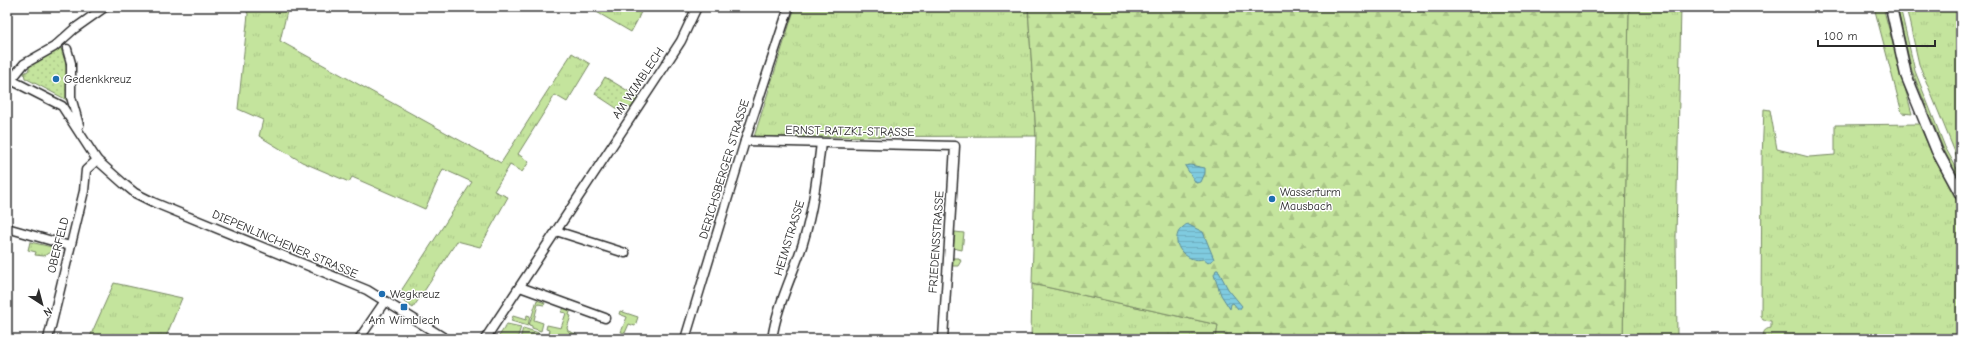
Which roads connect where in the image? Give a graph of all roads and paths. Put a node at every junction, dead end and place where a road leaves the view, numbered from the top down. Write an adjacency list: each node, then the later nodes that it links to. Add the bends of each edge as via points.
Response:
1 (105, 7): 6 (street, via 63,40 24,64)
2 (697, 7): 14 (street, AM WIMBLECH, via 676,47)
3 (789, 7): 8 (street, DERICHSBERGER STRASSE)
4 (1892, 7): 12 (main road, via 1906,75 1937,151)
5 (67, 49): 7 (street, via 71,63 71,97)
6 (9, 79): 7 (street, DIEPENLINCHENER STRASSE, via 62,106)
7 (83, 139): 11 (street, DIEPENLINCHENER STRASSE)
8 (745, 141): 9 (street, ERNST-RATZKI-STRASSE); 24 (street, DERICHSBERGER STRASSE)
9 (821, 143): 10 (street, ERNST-RATZKI-STRASSE); 25 (street, HEIMSTRASSE, via 815,193 803,242 775,318)
10 (955, 146): 26 (street, FRIEDENSSTRASSE)
11 (96, 160): 15 (street, OBERFELD, via 86,170 84,192); 18 (street, DIEPENLINCHENER STRASSE, via 135,193 367,290)
12 (1961, 194)
13 (7, 228): 15 (street)
14 (556, 231): 16 (street); 17 (street, AM WIMBLECH)
15 (70, 246): 20 (street, OBERFELD)
16 (625, 253)
17 (520, 287): 19 (street); 23 (street, AM WIMBLECH)
18 (385, 301): 21 (street); 22 (street, DIEPENLINCHENER STRASSE)
19 (605, 318)
20 (48, 339)
21 (359, 339)
22 (446, 339)
23 (485, 339)
24 (685, 339)
25 (772, 339)
26 (943, 339)

